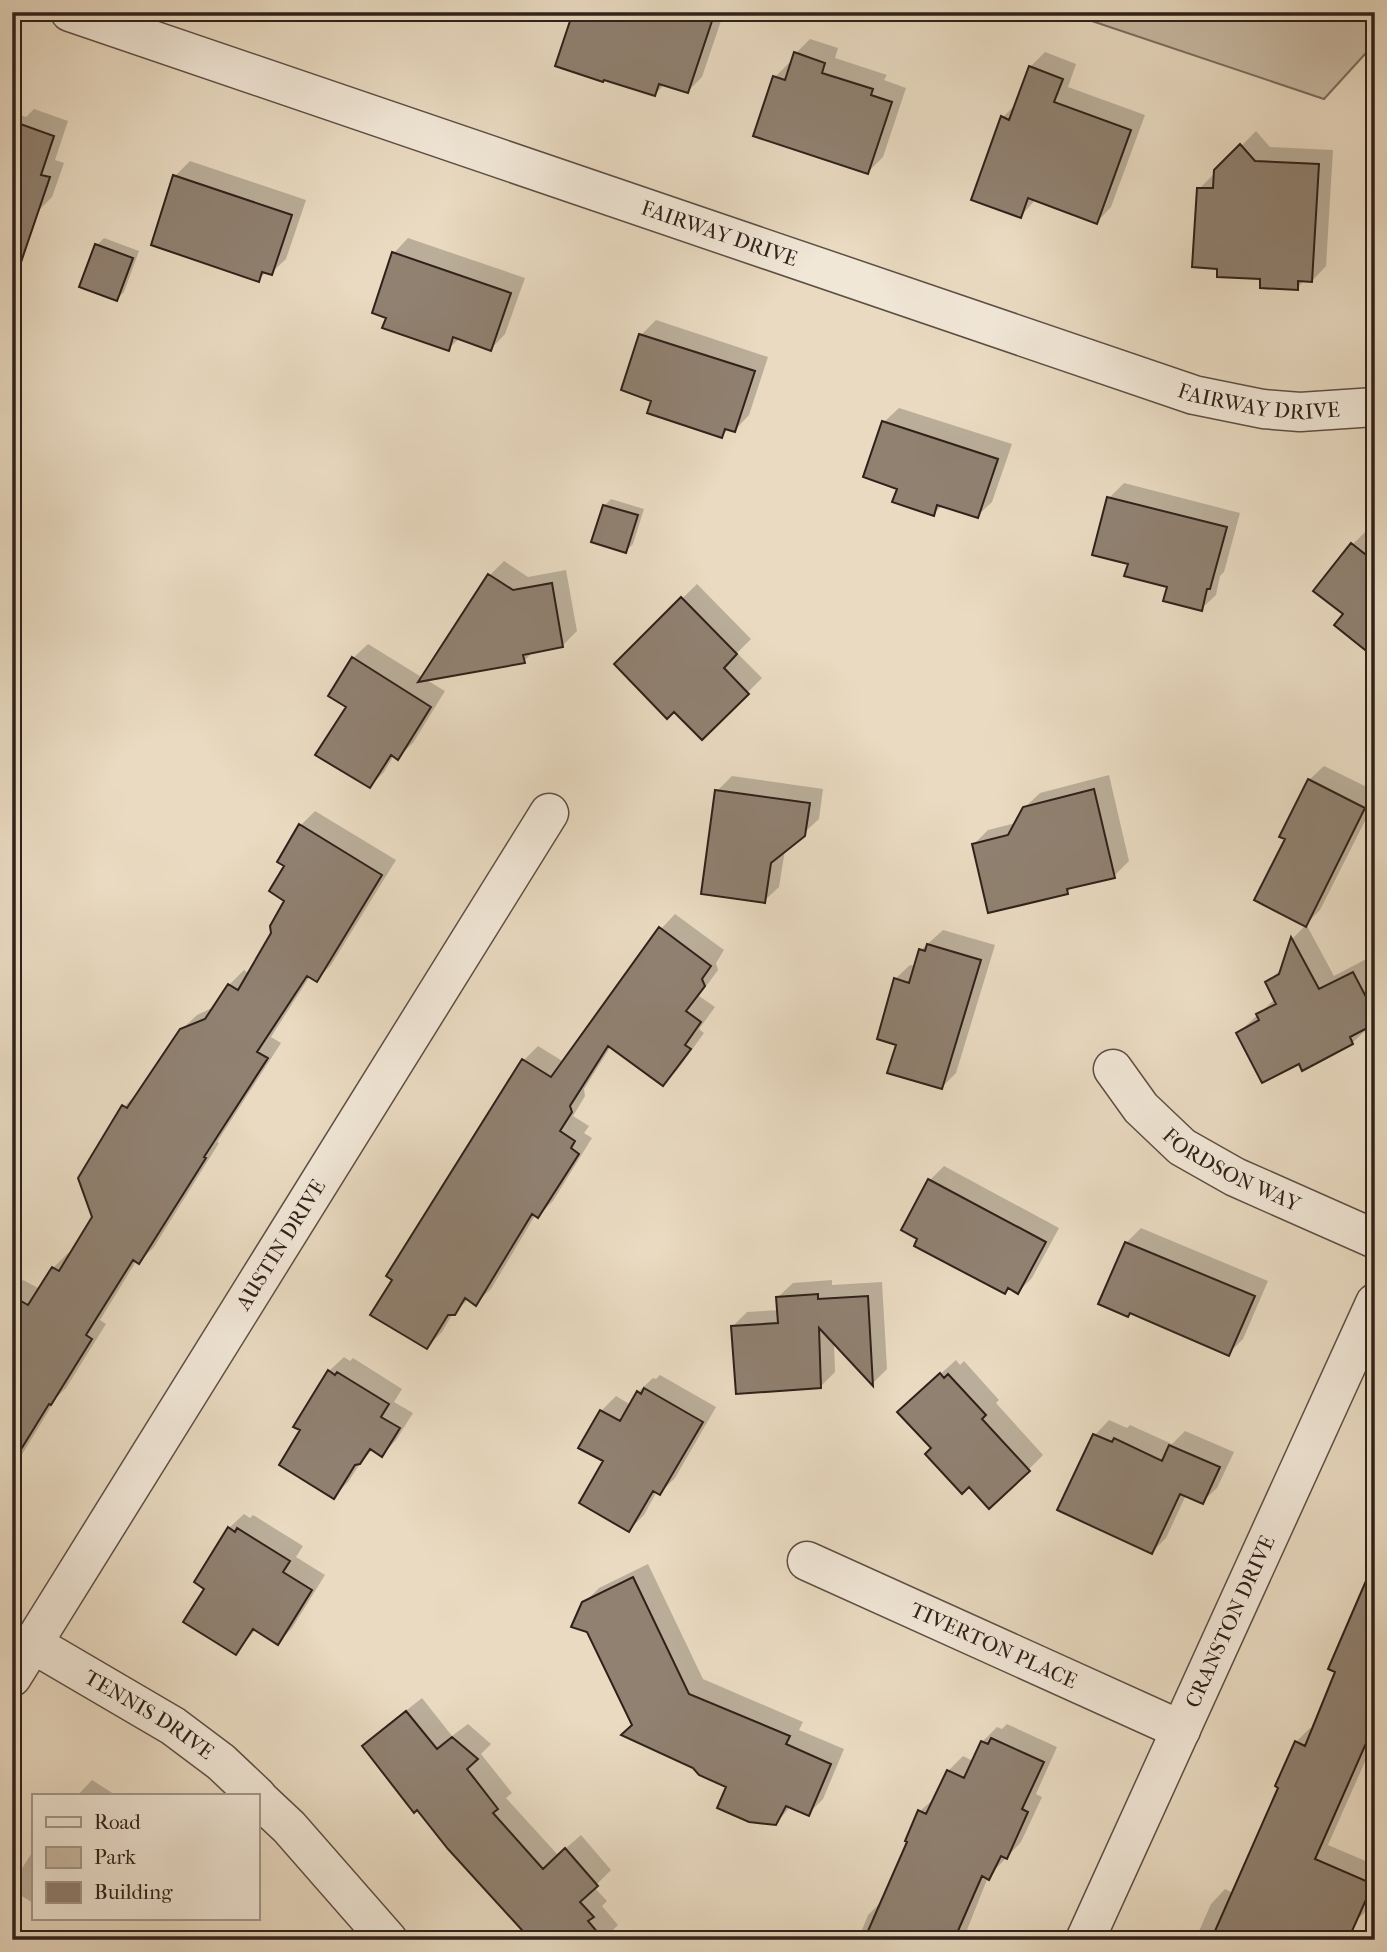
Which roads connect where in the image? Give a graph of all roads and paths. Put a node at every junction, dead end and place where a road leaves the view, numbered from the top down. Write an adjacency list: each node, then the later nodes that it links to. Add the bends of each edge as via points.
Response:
1 (71, 12): 2 (street, FAIRWAY DRIVE, via 1194,395 1287,411)
2 (1375, 407)
3 (549, 813): 8 (street, AUSTIN DRIVE)
4 (1113, 1069): 5 (street, FORDSON WAY, via 1141,1108 1182,1147 1235,1177)
5 (1375, 1239)
6 (1375, 1303): 10 (street, CRANSTON DRIVE)
7 (807, 1561): 10 (street, TIVERTON PLACE)
8 (33, 1644): 9 (street, AUSTIN DRIVE); 11 (street, TENNIS DRIVE, via 173,1726)
9 (12, 1677)
10 (1181, 1730): 14 (street, CRANSTON DRIVE)
11 (255, 1794)
12 (259, 1798): 13 (street, TENNIS DRIVE)
13 (388, 1940)
14 (1085, 1940)

